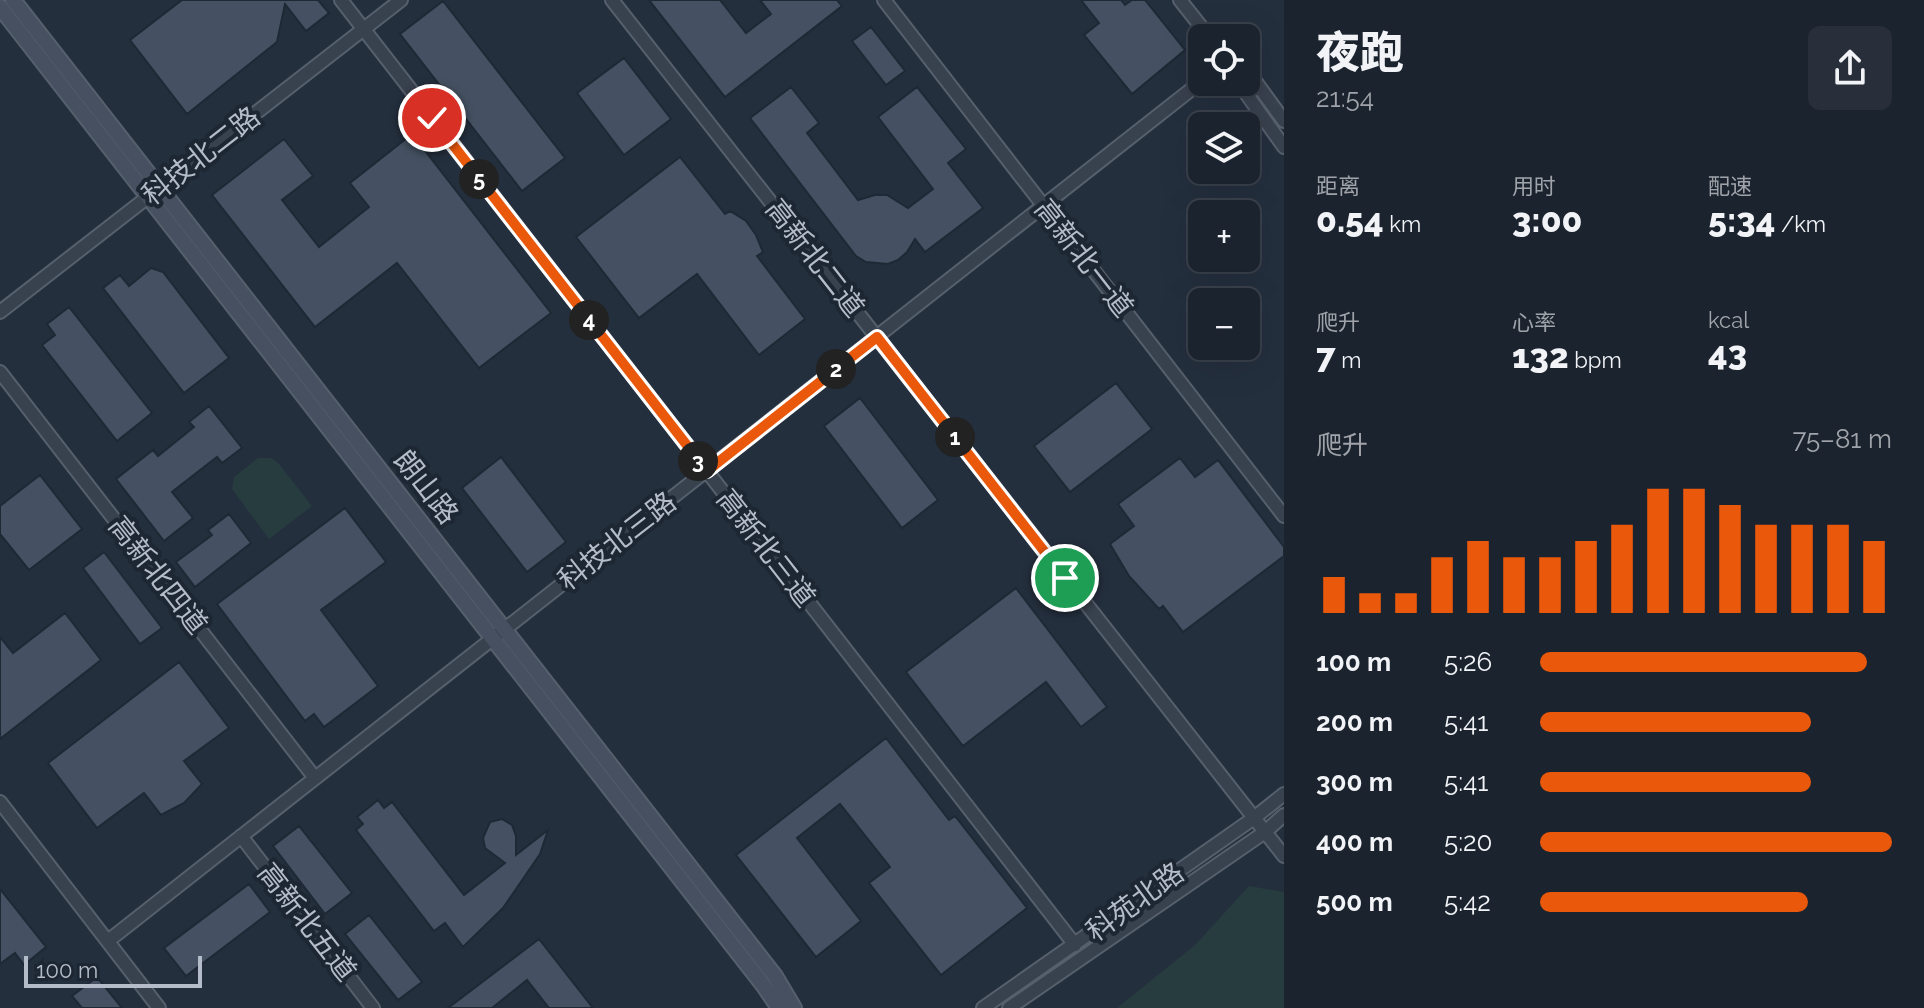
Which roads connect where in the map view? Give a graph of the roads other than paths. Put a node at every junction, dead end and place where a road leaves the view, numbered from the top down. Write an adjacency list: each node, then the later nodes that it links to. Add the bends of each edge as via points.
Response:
1 (13, 0): 15 (main road, 朗山路)
2 (341, 0): 9 (street, 高新北三道)
3 (401, 0): 9 (street, 科技北二路)
4 (612, 0): 18 (street, 高新北二道)
5 (884, 0): 16 (street, 高新北一道)
6 (1180, 0): 8 (street)
7 (0, 7): 15 (main road, 朗山路)
8 (1199, 24)
9 (363, 29): 15 (street, 科技北二路); 20 (street, 高新北三道)
10 (1260, 88): 13 (street)
11 (1188, 92): 16 (street, 科技北三路)
12 (1248, 96): 14 (street)
13 (1284, 121)
14 (1284, 147)
15 (154, 192): 17 (street, 科技北二路); 22 (main road, 朗山路)
16 (1044, 206): 18 (street, 科技北三路); 21 (street, 高新北一道)
17 (0, 312)
18 (877, 337): 20 (street, 科技北三路); 27 (street, 高新北二道)
19 (0, 372): 23 (street, 高新北四道)
20 (707, 471): 22 (street, 科技北三路); 32 (street, 高新北三道)
21 (1284, 516)
22 (499, 634): 23 (street, 科技北三路); 35 (main road, 朗山路); 36 (main road, 朗山路, via 775,976)
23 (315, 778): 29 (street, 科技北三路)
24 (1284, 794): 27 (street, 科苑北路)
25 (0, 802): 31 (street)
26 (1284, 815): 28 (street, 科苑北路)
27 (1254, 818): 28 (street, 高新北二道); 32 (street, 科苑北路)
28 (1265, 832): 30 (street, 高新北二道); 38 (street, 科苑北路)
29 (241, 836): 31 (street, 科技北三路); 34 (street, 高新北五道)
30 (1284, 856)
31 (108, 941): 33 (street)
32 (1075, 945): 37 (street, 科苑北路)
33 (159, 1008)
34 (373, 1008)
35 (779, 1008)
36 (794, 1008)
37 (983, 1008)
38 (1009, 1008)

